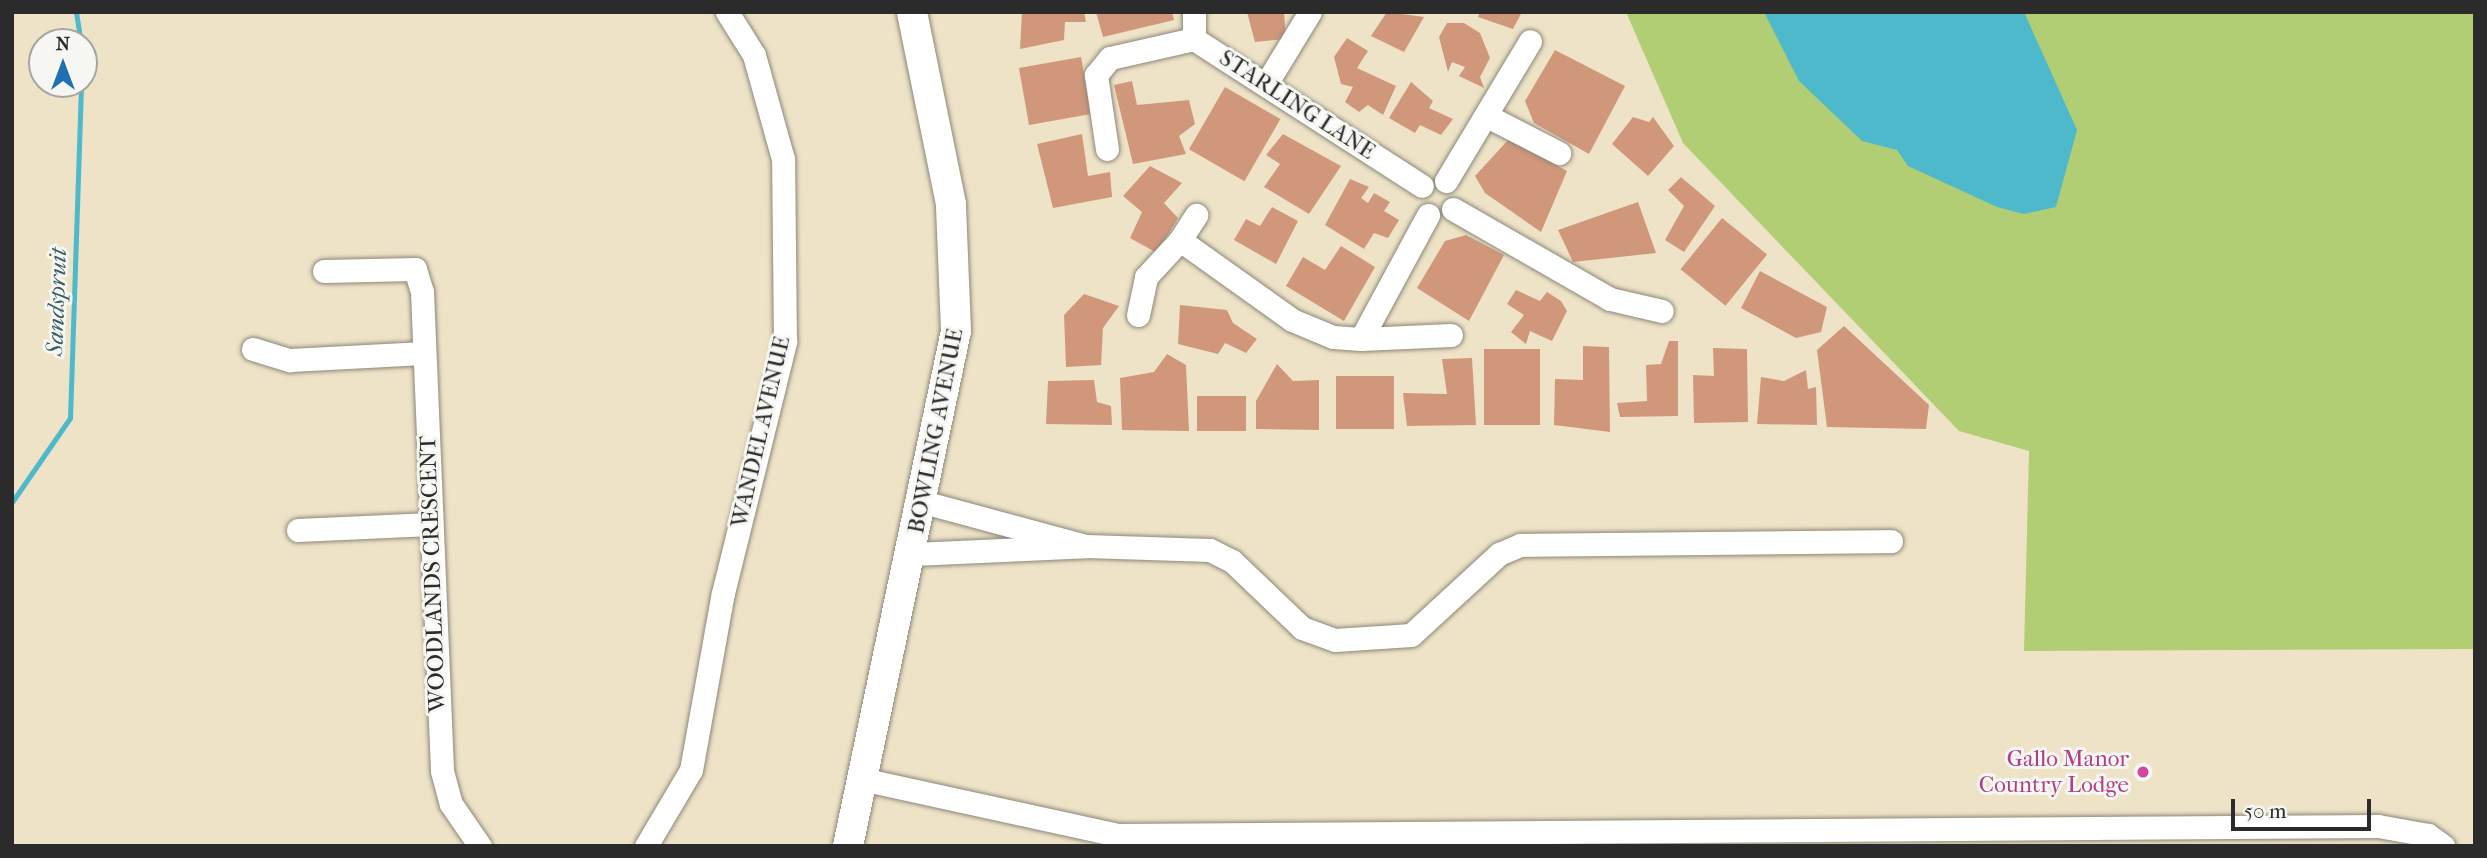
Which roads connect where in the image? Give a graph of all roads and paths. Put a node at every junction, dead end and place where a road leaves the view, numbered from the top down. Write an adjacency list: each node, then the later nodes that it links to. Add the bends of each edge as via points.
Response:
1 (727, 12): 33 (street, WANDEL AVENUE, via 754,55 783,159 785,342 723,593 691,770)
2 (912, 12): 24 (main road, BOWLING AVENUE, via 944,156 956,250 953,359)
3 (1194, 12): 5 (street, STARLING LANE)
4 (1310, 12): 7 (street)
5 (1194, 39): 7 (street, STARLING LANE); 9 (street, via 1111,58 1097,75)
6 (1530, 41): 8 (street)
7 (1266, 84): 12 (street, STARLING LANE)
8 (1489, 117): 10 (street); 11 (street)
9 (1107, 149)
10 (1559, 153)
11 (1446, 181): 12 (street); 13 (street, via 1455,190)
12 (1422, 186): 15 (street, via 1420,205)
13 (1453, 209): 15 (street); 18 (street, via 1610,299)
14 (1196, 215): 16 (street)
15 (1428, 215): 21 (street)
16 (1180, 240): 19 (street, via 1146,277); 21 (street, via 1292,320 1333,337)
17 (324, 271): 23 (street, WOODLANDS CRESCENT, via 410,265 422,292)
18 (1662, 311)
19 (1138, 315)
20 (1451, 335): 21 (street)
21 (1361, 339)
22 (253, 349): 23 (street, via 290,360)
23 (424, 353): 25 (street, WOODLANDS CRESCENT)
24 (923, 502): 28 (street); 29 (main road, BOWLING AVENUE)
25 (431, 524): 26 (street); 32 (street, WOODLANDS CRESCENT, via 443,778)
26 (298, 530)
27 (1891, 541): 28 (street, via 1520,545 1499,554 1411,635 1335,640 1302,628 1219,553)
28 (1086, 546): 29 (street)
29 (913, 554): 30 (main road, BOWLING AVENUE)
30 (861, 779): 31 (street, via 1117,835); 34 (main road, BOWLING AVENUE)
31 (2046, 837): 35 (street, via 2378,826 2428,835)
32 (480, 846)
33 (646, 846)
34 (848, 846)
35 (2443, 846)

